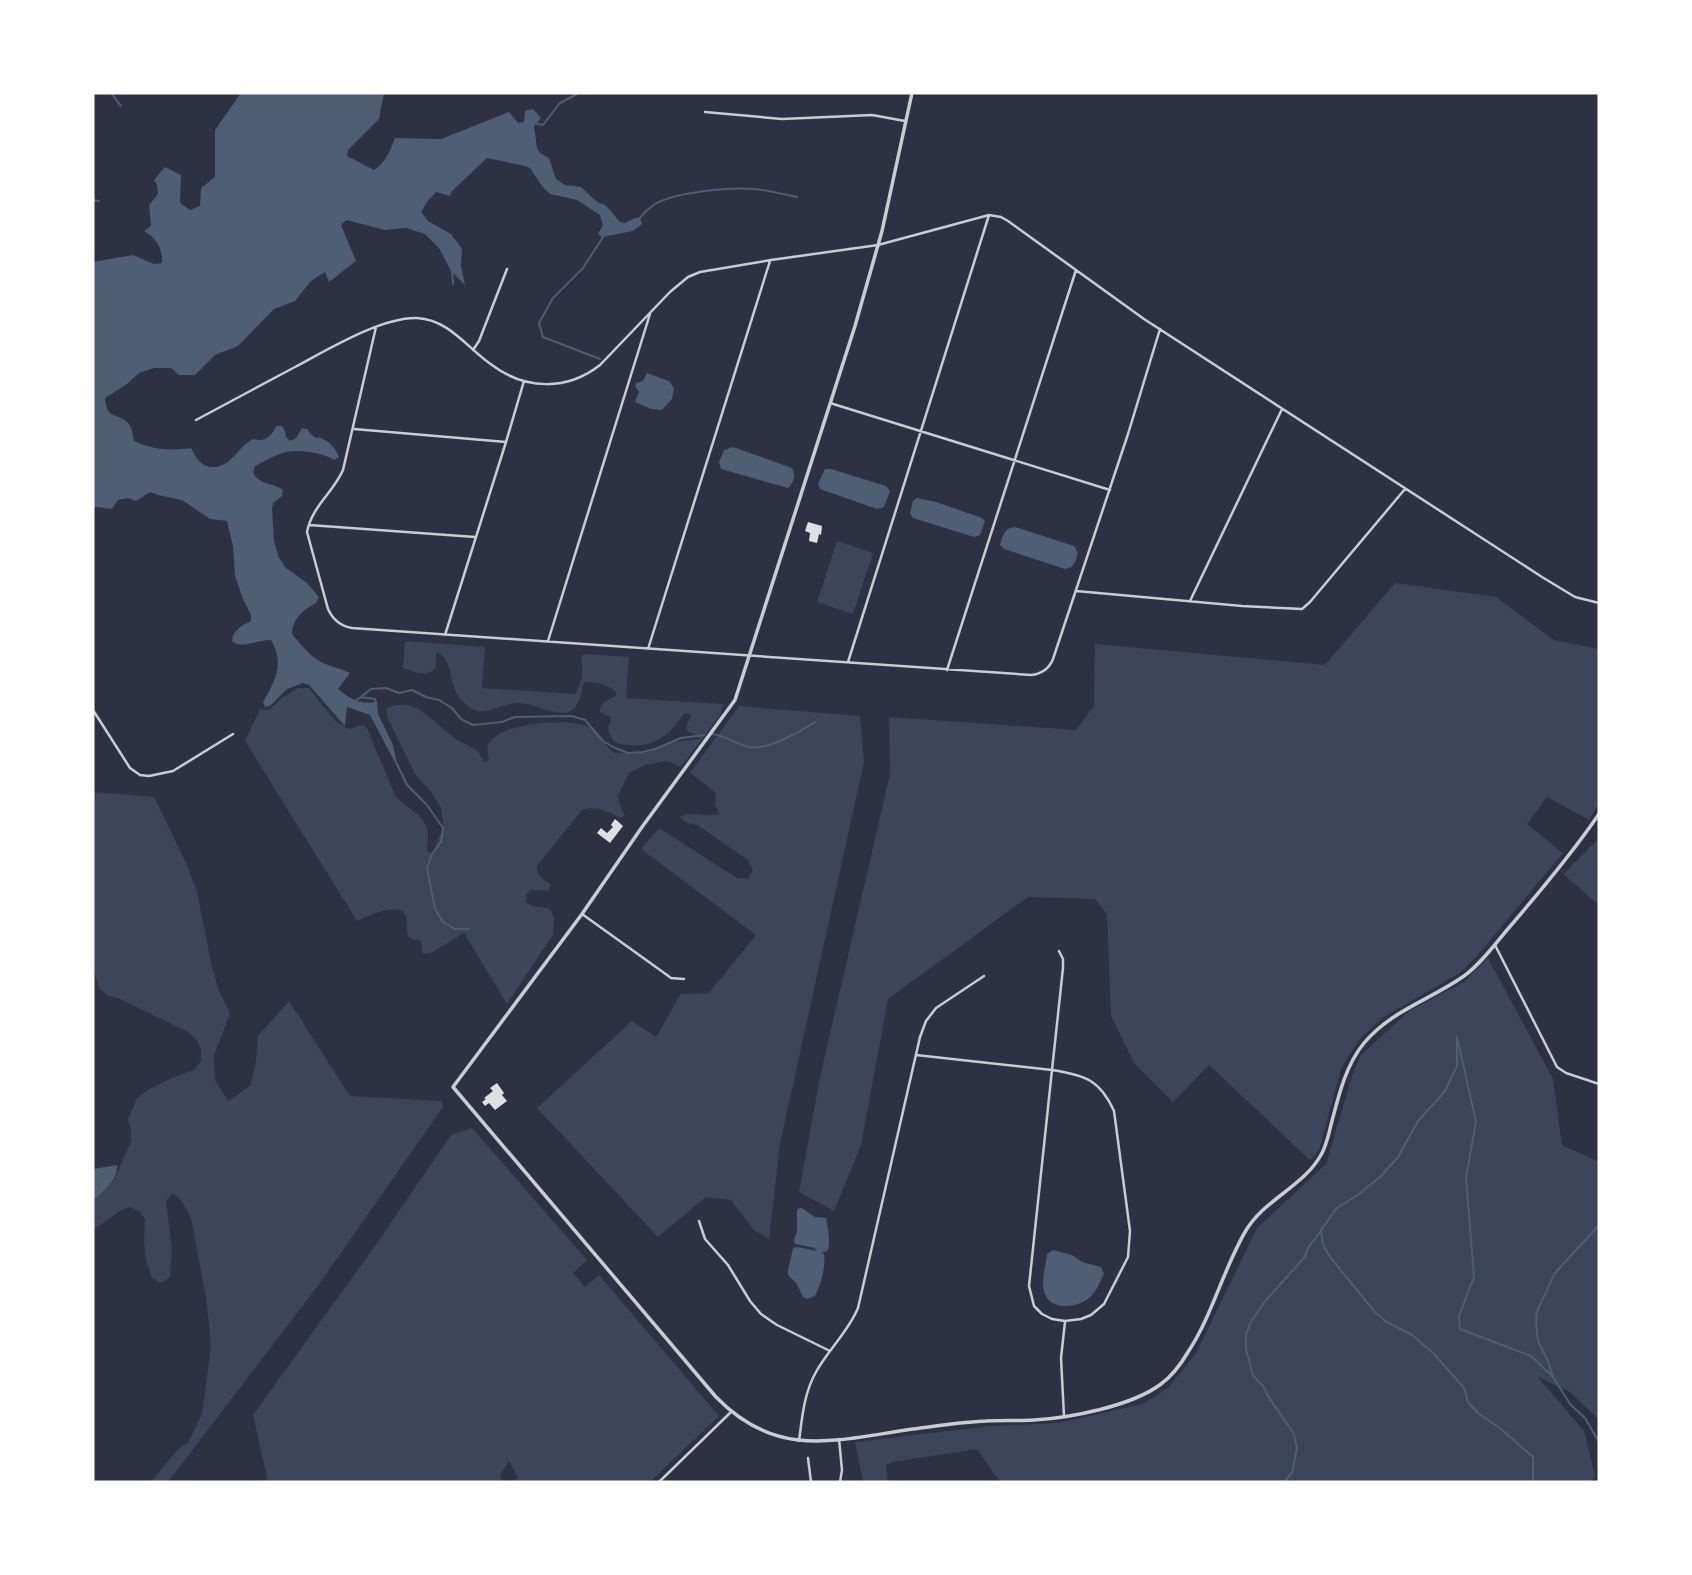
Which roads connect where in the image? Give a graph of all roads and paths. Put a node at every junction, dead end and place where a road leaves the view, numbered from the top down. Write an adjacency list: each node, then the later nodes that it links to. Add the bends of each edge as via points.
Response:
1 (912, 93): 3 (street)
2 (705, 112): 3 (street, via 782,119 872,115)
3 (905, 121): 5 (street)
4 (989, 215): 5 (street); 8 (street, via 1001,217); 18 (street)
5 (878, 245): 6 (street); 14 (street)
6 (771, 260): 9 (street, via 699,272); 30 (street)
7 (507, 269): 12 (street)
8 (1076, 269): 11 (street); 20 (street)
9 (651, 310): 13 (street, via 587,374 555,384); 29 (street)
10 (376, 327): 12 (street, via 393,320 430,320); 16 (street); 17 (street)
11 (1160, 329): 15 (street); 21 (street)
12 (474, 349): 13 (street, via 496,369)
13 (524, 381): 19 (street)
14 (830, 403): 18 (street); 31 (street)
15 (1282, 409): 22 (street); 26 (street)
16 (196, 420)
17 (354, 429): 19 (street); 23 (street, via 341,475 314,510)
18 (921, 431): 20 (street); 32 (street)
19 (506, 442): 24 (street)
20 (1014, 460): 21 (street); 33 (street)
21 (1110, 489): 25 (street)
22 (1406, 489): 26 (street, via 1302,609); 27 (street, via 1569,594)
23 (309, 525): 24 (street); 28 (street, via 308,538 334,619 346,627)
24 (475, 537): 28 (street)
25 (1076, 590): 26 (street); 33 (street, via 1053,659 1042,672)
26 (1190, 601)
27 (1599, 603)
28 (444, 635): 29 (street)
29 (548, 641): 30 (street)
30 (648, 649): 31 (street)
31 (750, 656): 32 (street); 37 (street, via 731,707)
32 (848, 662): 33 (street)
33 (947, 670)
34 (93, 710): 35 (street, via 139,775 173,771)
35 (233, 734)
36 (1599, 814): 38 (street)
37 (582, 914): 41 (street, via 671,978); 48 (street, via 453,1087 681,1359)
38 (1495, 945): 44 (street, via 1557,1067); 49 (street, via 1464,976 1385,1023 1359,1050 1345,1076 1320,1157 1252,1222 1189,1351 1168,1378 1129,1401)
39 (1059, 951): 43 (street, via 1063,968)
40 (984, 976): 42 (street, via 936,1008 926,1021)
41 (684, 979)
42 (916, 1055): 43 (street); 47 (street, via 858,1308)
43 (1052, 1070): 46 (street, via 1029,1286 1034,1306 1042,1314); 46 (street, via 1091,1080 1110,1102 1130,1231 1128,1257 1104,1304 1091,1315)
44 (1599, 1084)
45 (699, 1221): 47 (street, via 705,1240 761,1314)
46 (1065, 1321): 49 (street, via 1061,1358)
47 (830, 1351): 51 (street, via 809,1387)
48 (731, 1412): 51 (street, via 759,1430); 53 (street)
49 (1064, 1416): 50 (street)
50 (839, 1439): 51 (street); 55 (street)
51 (799, 1441)
52 (808, 1458): 54 (street)
53 (659, 1482)
54 (809, 1482)
55 (840, 1482)

